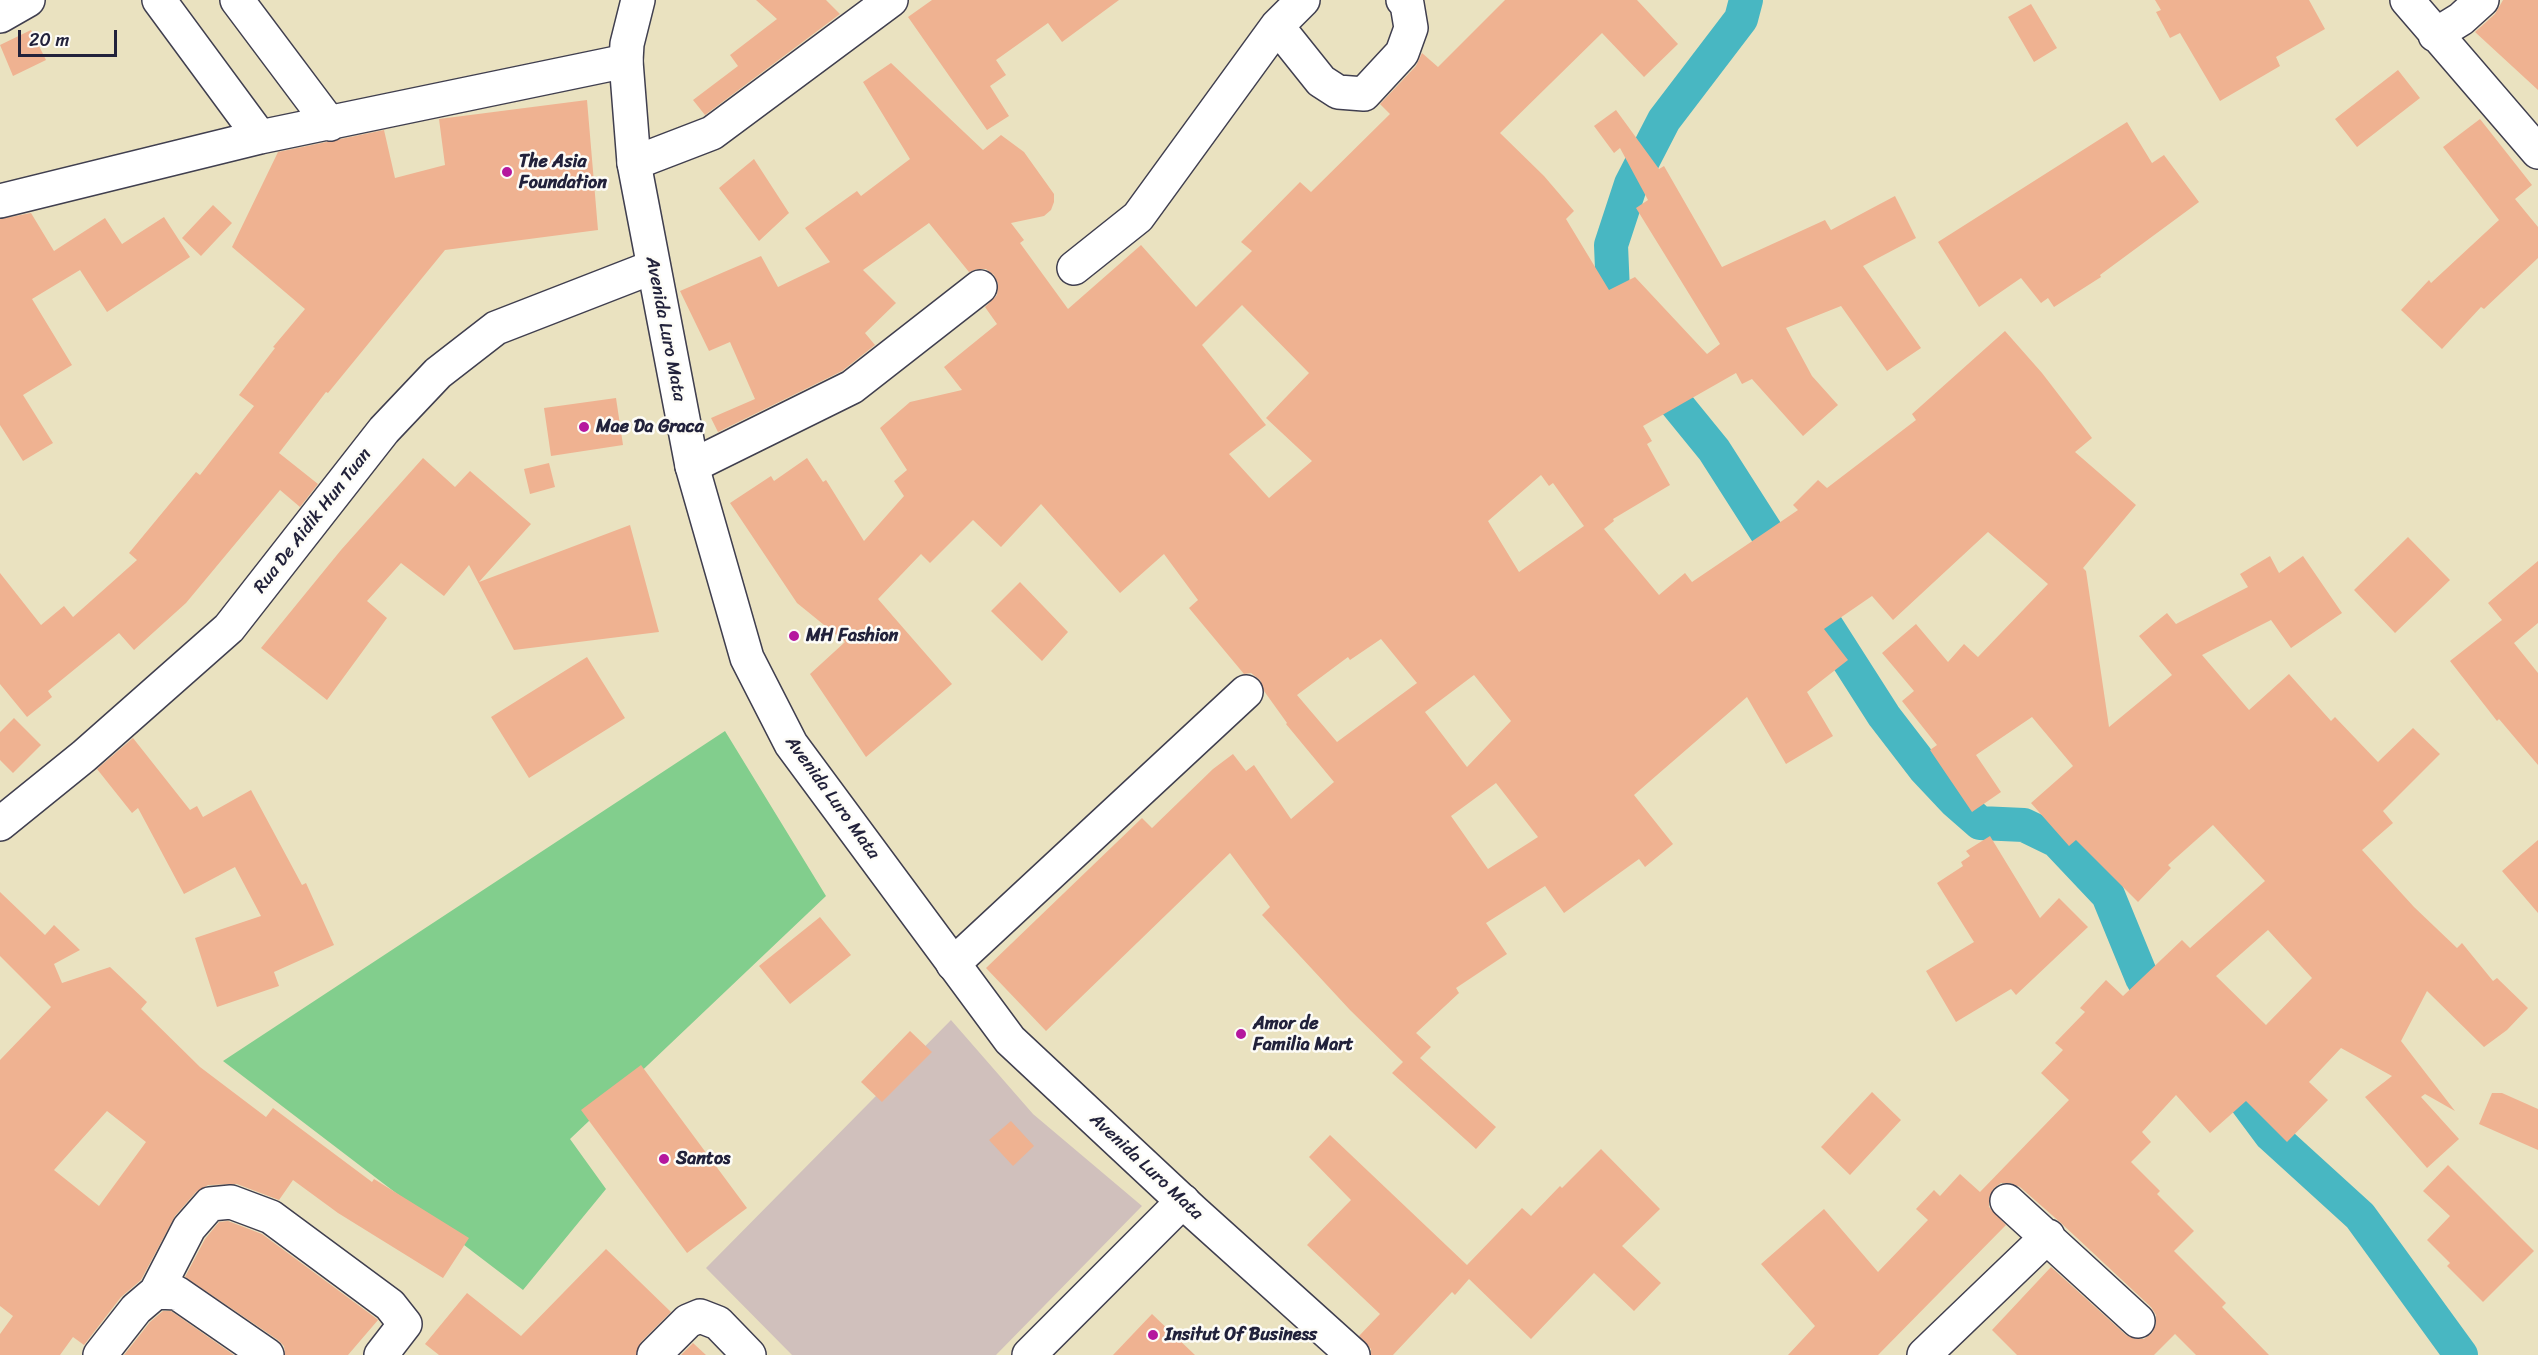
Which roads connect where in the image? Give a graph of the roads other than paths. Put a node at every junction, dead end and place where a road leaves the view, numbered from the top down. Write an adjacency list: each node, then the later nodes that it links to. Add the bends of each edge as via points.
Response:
1 (28, 0): 10 (street)
2 (159, 0): 15 (street)
3 (237, 0): 14 (street)
4 (638, 0): 13 (street, Avenida Luro Mata)
5 (891, 0): 17 (street, via 712,134)
6 (1303, 0): 11 (street)
7 (1403, 0): 11 (street, via 1411,28 1402,53 1364,94 1338,92 1321,81)
8 (2407, 0): 12 (street)
9 (2482, 0): 12 (street)
10 (0, 16)
11 (1277, 26): 20 (street, via 1138,217)
12 (2435, 35): 16 (street)
13 (626, 61): 14 (street); 17 (street, Avenida Luro Mata)
14 (330, 124): 15 (street)
15 (260, 136): 18 (street)
16 (2538, 152)
17 (634, 163): 19 (street, Avenida Luro Mata)
18 (0, 201)
19 (653, 267): 22 (street, Avenida Luro Mata); 24 (street, Rua De Aidik Hun Tuan, via 496,328 438,373 384,430 229,627 84,756)
20 (1074, 268)
21 (980, 287): 22 (street, via 852,387)
22 (692, 466): 25 (street, Avenida Luro Mata, via 747,658 791,744)
23 (1246, 692): 25 (street)
24 (0, 824)
25 (953, 963): 26 (street, Avenida Luro Mata, via 1010,1040)
26 (1183, 1201): 36 (street); 37 (street, Avenida Luro Mata)
27 (2007, 1201): 28 (street)
28 (2048, 1236): 30 (street); 38 (street)
29 (156, 1292): 31 (street, via 136,1308); 32 (street, via 177,1293); 33 (street, via 189,1228 210,1204 231,1202 271,1217 390,1305 405,1324)
30 (2138, 1321)
31 (100, 1355)
32 (267, 1355)
33 (381, 1355)
34 (654, 1355): 35 (street, via 688,1321 700,1316 718,1323)
35 (748, 1355)
36 (1029, 1355)
37 (1353, 1355)
38 (1924, 1355)

